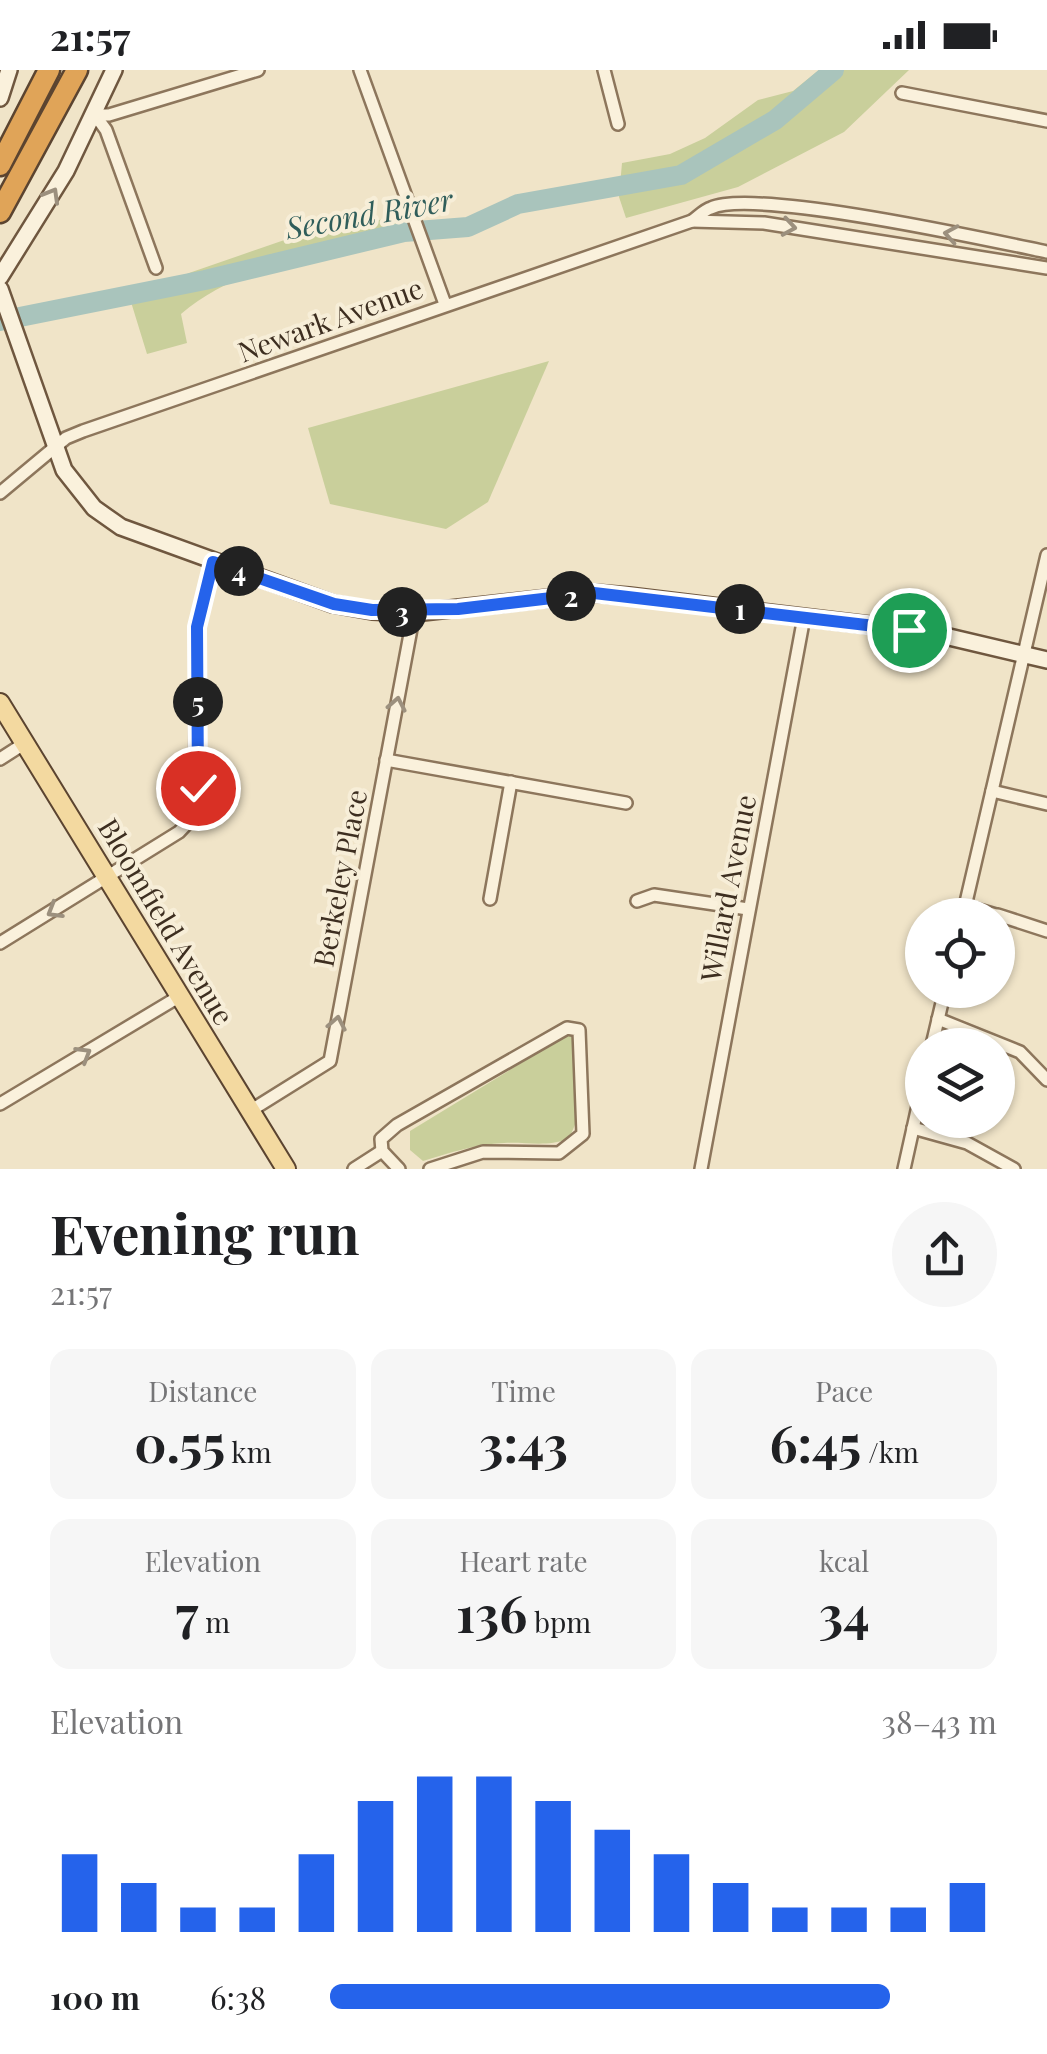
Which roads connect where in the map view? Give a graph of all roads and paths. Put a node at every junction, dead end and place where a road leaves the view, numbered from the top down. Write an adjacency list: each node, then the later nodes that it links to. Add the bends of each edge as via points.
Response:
1 (9, 70): 9 (main road)
2 (49, 70): 13 (highway)
3 (77, 70): 14 (highway)
4 (114, 70): 10 (main road)
5 (258, 70): 10 (street)
6 (360, 70): 21 (street)
7 (604, 70): 12 (street)
8 (902, 94): 11 (street)
9 (0, 98)
10 (95, 115): 17 (street); 19 (main road, one-way to 10)
11 (1047, 121)
12 (618, 124)
13 (0, 165)
14 (0, 211)
15 (692, 222): 16 (street, Newark Avenue, one-way to 15, via 758,204 712,206); 18 (street, Newark Avenue, one-way to 18, via 764,223); 21 (street, Newark Avenue)
16 (1047, 252)
17 (156, 268)
18 (1047, 268)
19 (0, 277)
20 (0, 289): 22 (main road)
21 (445, 304): 22 (street, Newark Avenue, via 83,431)
22 (55, 447): 23 (street, Newark Avenue); 25 (main road, via 70,480 102,516)
23 (0, 492)
24 (1047, 555): 28 (street)
25 (213, 562): 26 (main road, via 334,604); 38 (street, via 197,627 195,815)
26 (414, 612): 27 (main road, via 594,593); 33 (street, Berkeley Place, one-way to 26)
27 (804, 617): 28 (main road, via 928,632); 42 (street, Willard Avenue)
28 (1026, 654): 29 (main road); 35 (street)
29 (1047, 660)
30 (0, 703): 31 (main road, Bloomfield Avenue)
31 (25, 743): 32 (street); 38 (main road, Bloomfield Avenue)
32 (0, 759)
33 (386, 760): 34 (street); 52 (street, Berkeley Place, one-way to 33, via 330,1061)
34 (511, 782): 36 (street); 40 (street)
35 (992, 790): 37 (street); 39 (street)
36 (626, 803)
37 (1047, 804)
38 (108, 878): 45 (street, one-way to 45); 46 (main road, Bloomfield Avenue)
39 (967, 898)
40 (490, 899)
41 (637, 901): 42 (street, via 654,895)
42 (748, 909): 60 (street, Willard Avenue)
43 (1015, 921): 44 (street)
44 (1047, 932)
45 (0, 943)
46 (180, 996): 51 (street, one-way to 46); 52 (main road, Bloomfield Avenue)
47 (941, 1008): 48 (street)
48 (938, 1019): 49 (street); 50 (street, via 1020,1052)
49 (936, 1028)
50 (1047, 1080)
51 (0, 1104)
52 (250, 1110): 57 (main road, Bloomfield Avenue)
53 (911, 1138): 61 (street)
54 (949, 1138): 62 (street)
55 (382, 1151): 56 (street); 58 (street); 59 (street, via 382,1140 398,1125 567,1028 579,1030 583,1134 560,1153 482,1152)
56 (390, 1167)
57 (286, 1169)
58 (354, 1169)
59 (430, 1169)
60 (701, 1169)
61 (904, 1169)
62 (1014, 1169)

